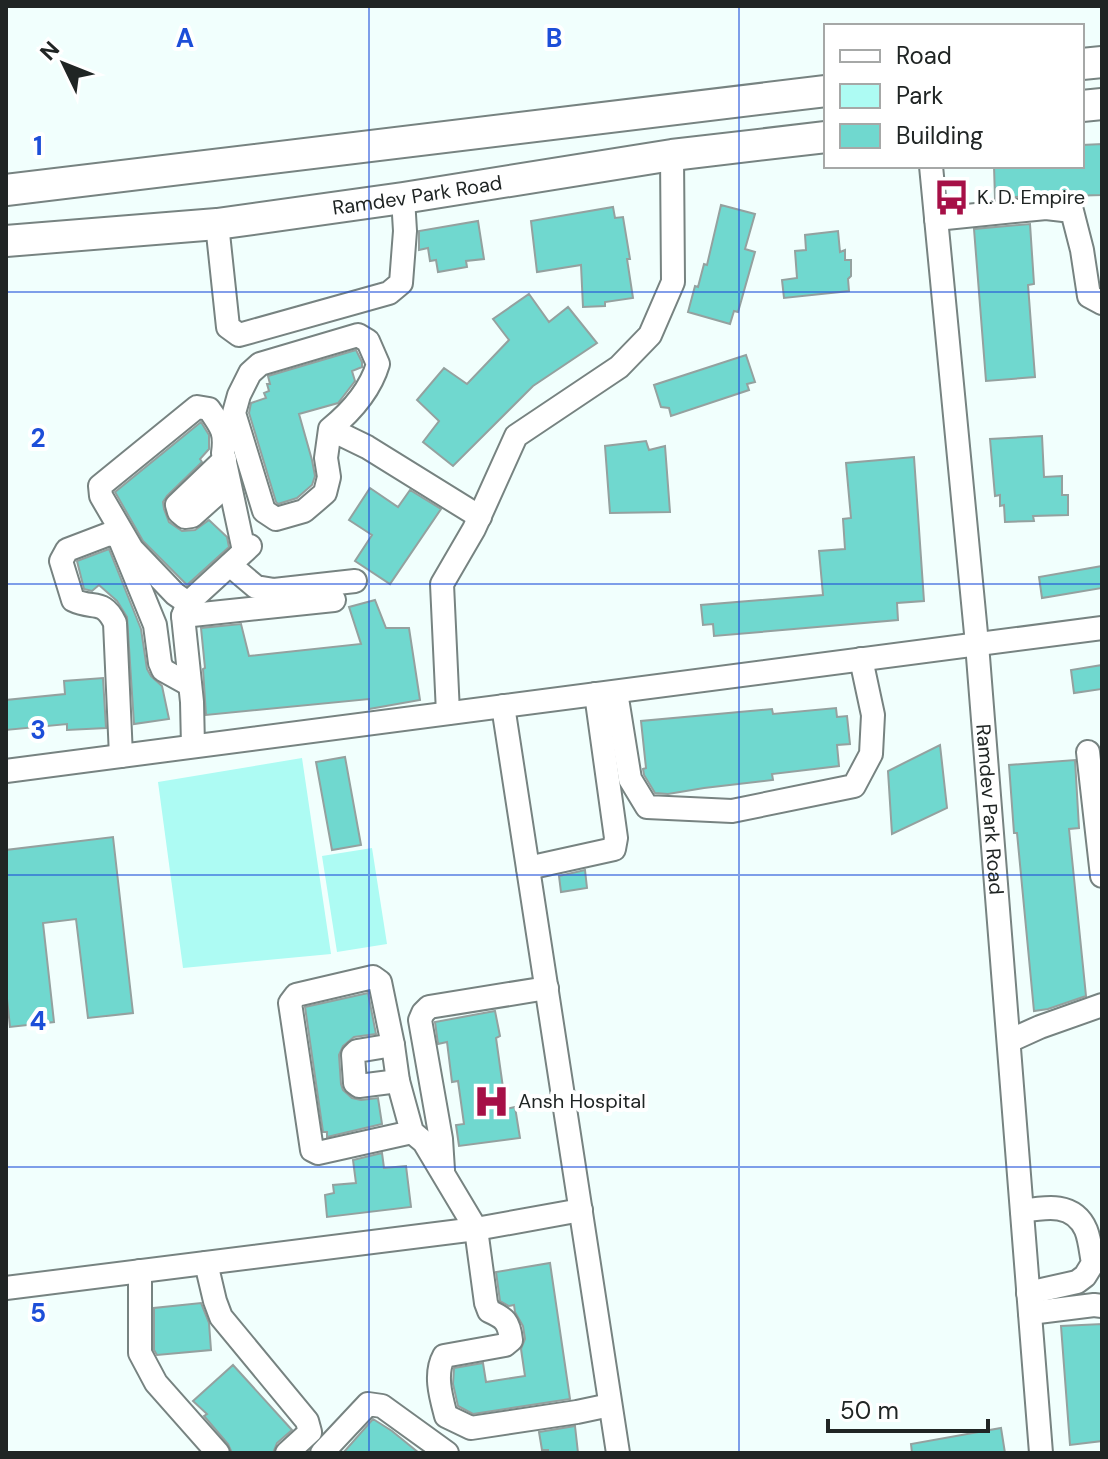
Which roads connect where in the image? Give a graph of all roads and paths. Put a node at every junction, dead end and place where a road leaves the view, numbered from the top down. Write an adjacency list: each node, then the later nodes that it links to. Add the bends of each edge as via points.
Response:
1 (824, 91): 5 (main road)
2 (824, 137): 3 (main road, Ramdev Park Road)
3 (672, 155): 6 (main road, Ramdev Park Road); 14 (street, via 673,282 650,335 619,367 516,436)
4 (931, 168): 7 (street, Ramdev Park Road)
5 (6, 190)
6 (403, 198): 8 (main road, Ramdev Park Road); 8 (street, via 401,283 389,293 239,335 228,327)
7 (936, 219): 10 (street, via 1046,208 1072,211 1089,296); 20 (street, Ramdev Park Road)
8 (217, 224): 9 (main road, Ramdev Park Road)
9 (6, 241)
10 (1102, 303)
11 (330, 429): 11 (street, via 325,493 304,511 276,519 264,511 234,413 250,373 260,364 358,335 368,341 378,364 374,379 351,412); 14 (street)
12 (225, 459): 13 (street); 13 (street, via 177,505 179,512 192,516); 18 (street, via 223,429 209,409 197,407 100,486 132,549)
13 (229, 483): 15 (street)
14 (480, 517): 25 (street, via 442,584)
15 (241, 554): 16 (street, via 256,587 274,590); 18 (street)
16 (355, 581)
17 (334, 600): 18 (street)
18 (185, 610): 22 (street)
19 (1102, 628): 20 (street)
20 (977, 644): 21 (street); 34 (street, Ramdev Park Road)
21 (861, 659): 23 (street); 23 (street, via 873,715 871,754 854,786 732,811 647,807 630,779)
22 (190, 685): 26 (street); 28 (street, via 163,670 155,625 119,537 109,534 67,550 61,561 73,600 102,606 115,623)
23 (606, 693): 24 (street); 30 (street, via 614,849)
24 (503, 706): 25 (street); 30 (street)
25 (448, 713): 26 (street)
26 (193, 746): 28 (street)
27 (1088, 752): 31 (street)
28 (121, 756): 29 (street)
29 (6, 771)
30 (528, 868): 32 (street)
31 (1102, 876)
32 (547, 988): 38 (street, via 429,1007 423,1013); 39 (street)
33 (1102, 1005): 34 (street)
34 (1009, 1041): 40 (street, Ramdev Park Road)
35 (393, 1045): 36 (street); 36 (street, via 357,1051 355,1083); 37 (street, via 380,982 373,977 296,995 290,1003 312,1150 318,1153)
36 (398, 1081): 37 (street)
37 (412, 1132): 38 (street)
38 (444, 1175): 41 (street)
39 (581, 1210): 41 (street); 47 (street)
40 (1022, 1211): 45 (street, Ramdev Park Road); 45 (street, via 1057,1207 1076,1216 1086,1229 1093,1263 1077,1282)
41 (476, 1229): 42 (street); 47 (street, via 486,1303 510,1327 511,1340 444,1356 439,1391 446,1416 471,1428)
42 (206, 1263): 43 (street); 49 (street, via 221,1317 307,1421 310,1432)
43 (140, 1271): 44 (street); 48 (street, via 140,1353 156,1383)
44 (6, 1288)
45 (1029, 1303): 46 (street); 53 (street, Ramdev Park Road)
46 (1102, 1306)
47 (610, 1405): 52 (street)
48 (218, 1453)
49 (287, 1453)
50 (322, 1453): 51 (street, via 368,1404 382,1406)
51 (447, 1453)
52 (618, 1453)
53 (1041, 1453)

